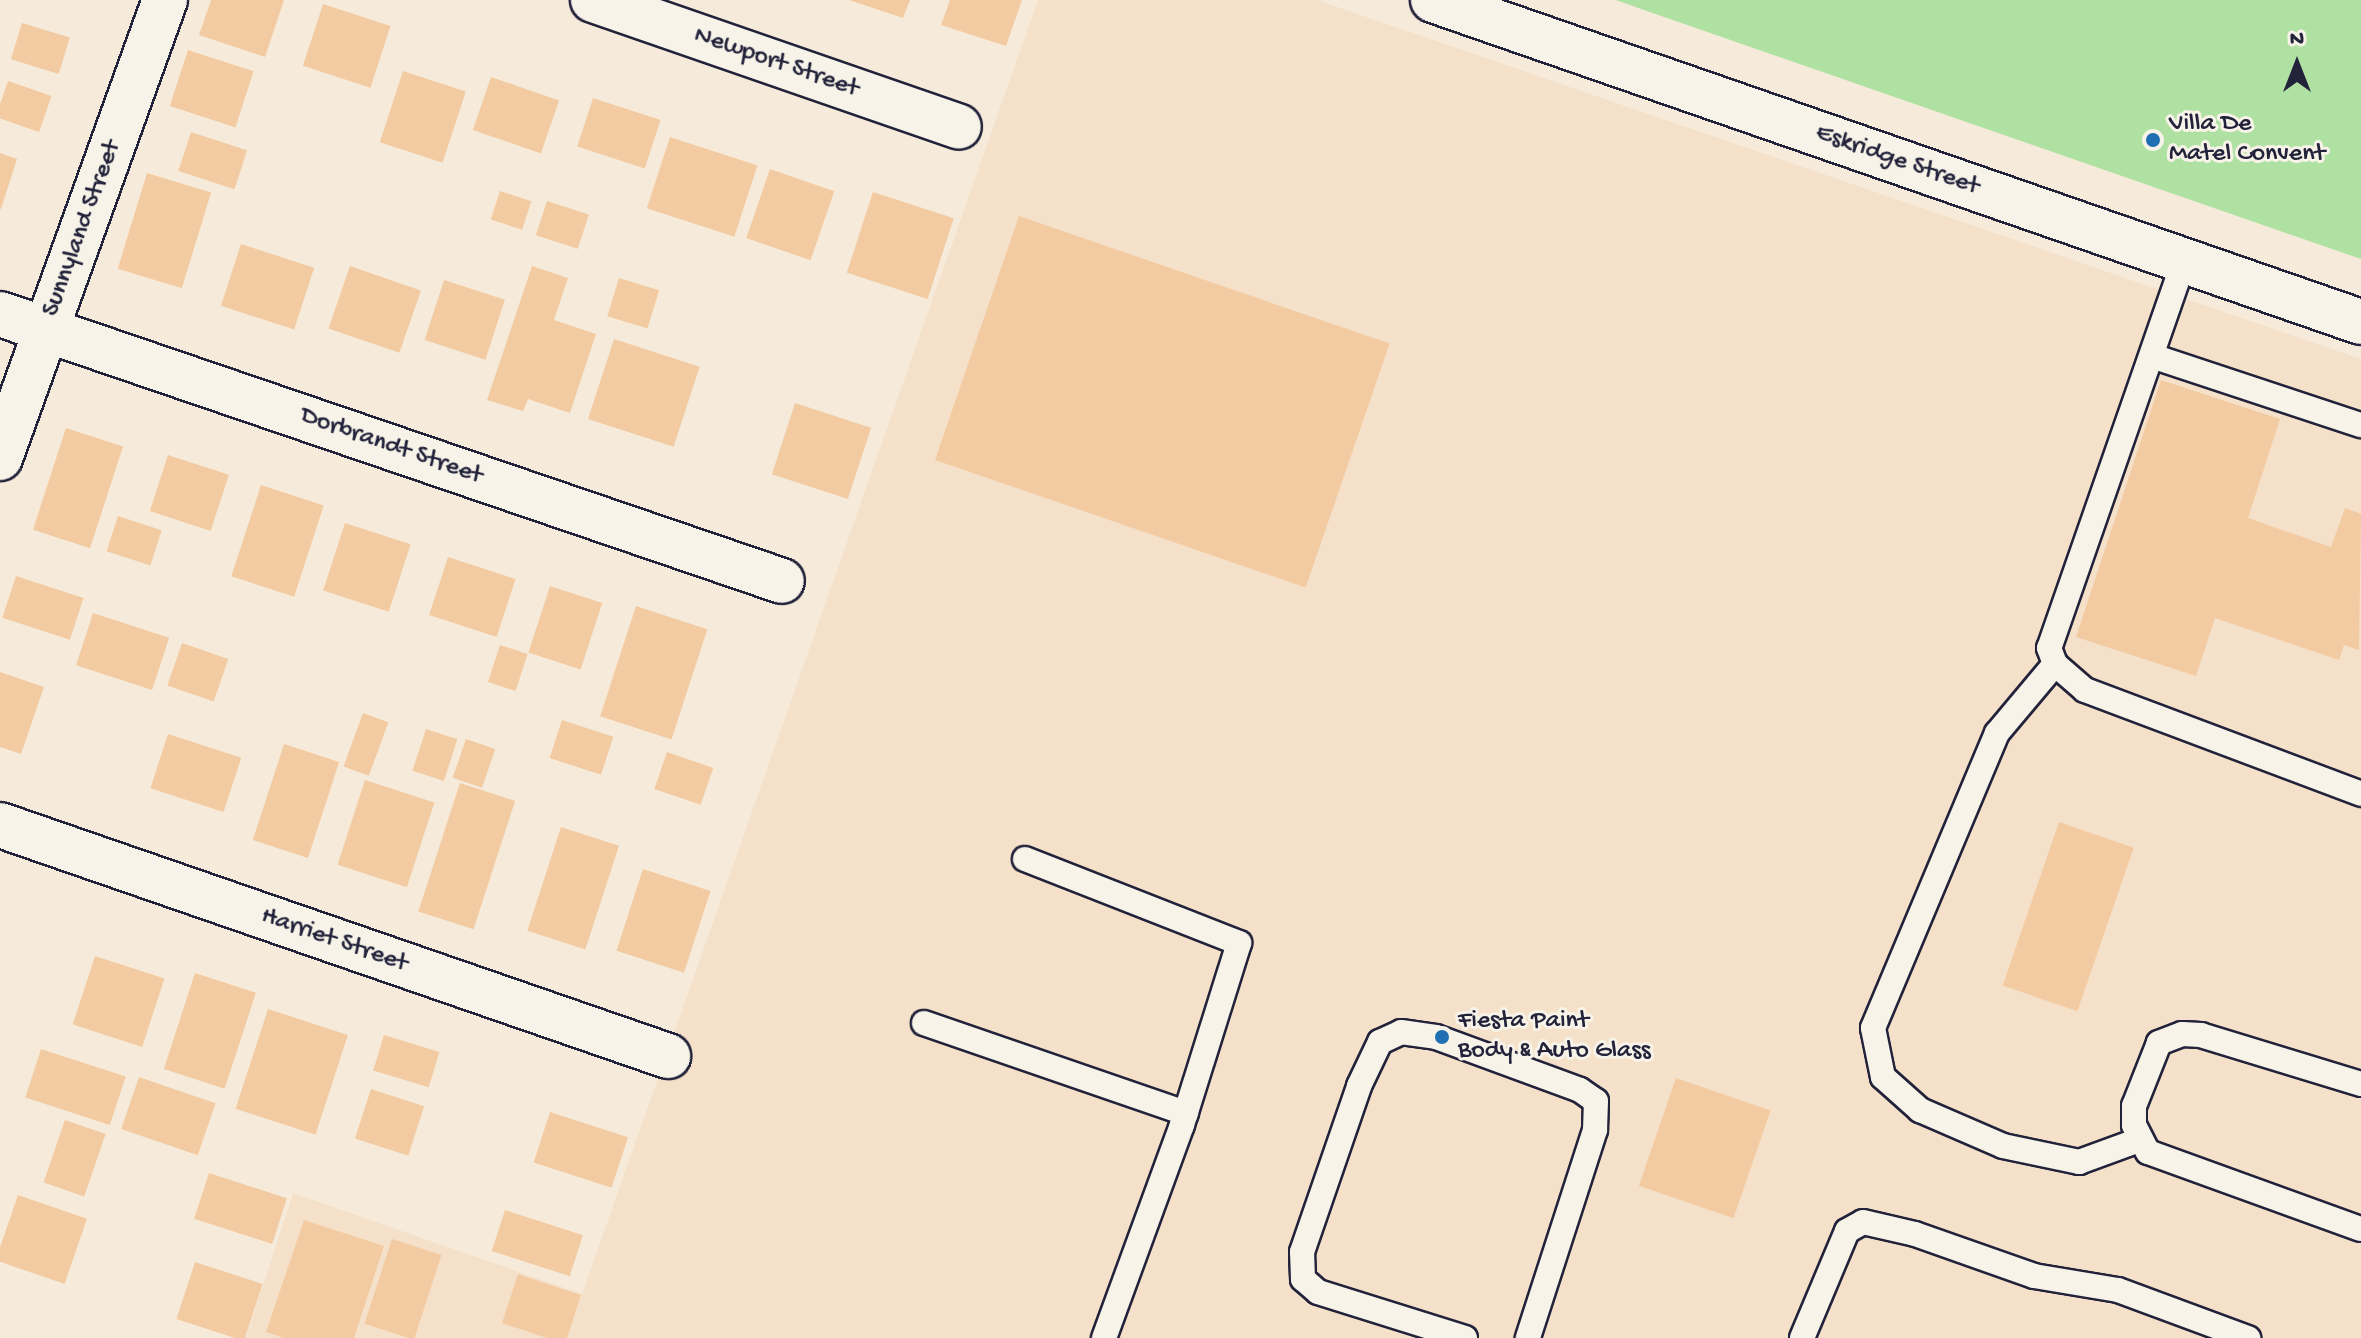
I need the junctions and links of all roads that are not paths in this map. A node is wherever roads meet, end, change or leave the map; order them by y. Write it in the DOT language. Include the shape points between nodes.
graph roads {
  1 [pos="165,0"];
  2 [pos="593,0"];
  3 [pos="1433,0"];
  4 [pos="959,127"];
  5 [pos="2184,261"];
  6 [pos="0,314"];
  7 [pos="2361,322"];
  8 [pos="47,330"];
  9 [pos="2152,356"];
  10 [pos="2361,425"];
  11 [pos="0,458"];
  12 [pos="782,581"];
  13 [pos="2055,664"];
  14 [pos="2361,794"];
  15 [pos="0,825"];
  16 [pos="1025,859"];
  17 [pos="924,1023"];
  18 [pos="668,1056"];
  19 [pos="2361,1084"];
  20 [pos="1186,1113"];
  21 [pos="2139,1140"];
  22 [pos="2361,1229"];
  23 [pos="1104,1338"];
  24 [pos="1465,1338"];
  25 [pos="1528,1338"];
  26 [pos="1802,1338"];
  27 [pos="2248,1338"];
  1 -- 8 [label="street, Sunnyland Street"];
  2 -- 4 [label="street, Newport Street"];
  3 -- 5 [label="street, Eskridge Street"];
  5 -- 7 [label="street, Eskridge Street"];
  5 -- 9 [label="lane"];
  6 -- 8 [label="street, Dorbrandt Street"];
  8 -- 11 [label="street, Sunnyland Street"];
  8 -- 12 [label="street, Dorbrandt Street"];
  9 -- 10 [label="lane"];
  9 -- 13 [label="lane" via="2049,648"];
  13 -- 14 [label="lane" via="2085,690"];
  13 -- 21 [label="lane" via="1997,733 1873,1028 1883,1077 1920,1110 2003,1146 2079,1162"];
  15 -- 18 [label="street, Harriet Street"];
  16 -- 20 [label="lane" via="1239,943"];
  17 -- 20 [label="lane"];
  19 -- 21 [label="lane" via="2201,1035 2182,1034 2159,1043 2134,1106"];
  20 -- 23 [label="lane"];
  21 -- 22 [label="lane" via="2148,1152"];
  24 -- 25 [label="lane" via="1318,1292 1303,1279 1302,1252 1359,1086 1380,1042 1401,1032 1436,1037 1580,1090 1596,1101 1595,1130"];
  26 -- 27 [label="lane" via="1847,1231 1863,1222 1915,1234 2034,1276 2118,1290"];
}
